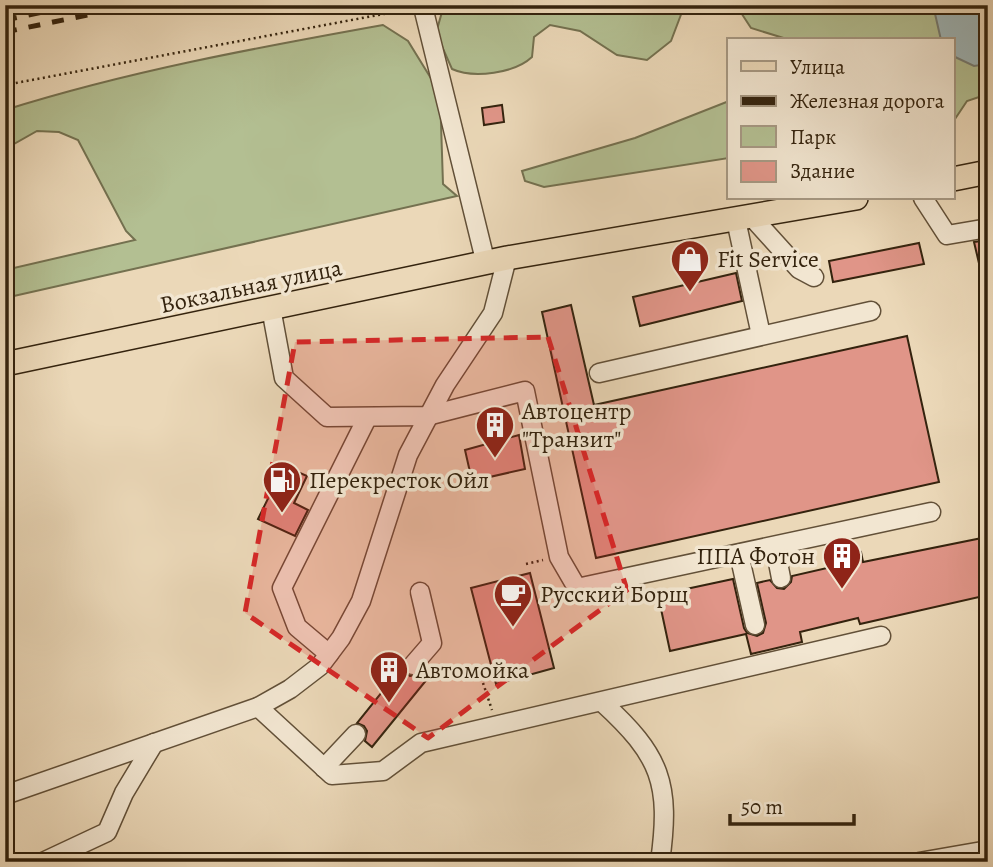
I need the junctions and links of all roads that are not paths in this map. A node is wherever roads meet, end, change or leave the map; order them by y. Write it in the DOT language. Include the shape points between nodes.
graph roads {
  1 [pos="422,7"];
  2 [pos="988,172"];
  3 [pos="954,179"];
  4 [pos="845,200"];
  5 [pos="924,200"];
  6 [pos="743,218"];
  7 [pos="988,228"];
  8 [pos="497,261"];
  9 [pos="814,277"];
  10 [pos="271,308"];
  11 [pos="871,311"];
  12 [pos="761,335"];
  13 [pos="5,364"];
  14 [pos="599,373"];
  15 [pos="427,416"];
  16 [pos="367,418"];
  17 [pos="931,512"];
  18 [pos="775,547"];
  19 [pos="739,554"];
  20 [pos="781,578"];
  21 [pos="420,592"];
  22 [pos="755,625"];
  23 [pos="881,636"];
  24 [pos="329,654"];
  25 [pos="413,665"];
  26 [pos="602,702"];
  27 [pos="258,706"];
  28 [pos="356,734"];
  29 [pos="154,743"];
  30 [pos="324,768"];
  31 [pos="5,795"];
  32 [pos="988,850"];
  33 [pos="43,862"];
  34 [pos="660,862"];
  35 [pos="919,862"];
  1 -- 8 [label="street"];
  2 -- 3 [label="main road"];
  4 -- 6 [label="main road, Вокзальная улица"];
  5 -- 7 [label="street" via="947,235"];
  6 -- 8 [label="main road, Вокзальная улица"];
  6 -- 9 [label="street"];
  6 -- 12 [label="street"];
  8 -- 10 [label="main road, Вокзальная улица"];
  8 -- 15 [label="street" via="494,313"];
  10 -- 13 [label="main road, Вокзальная улица"];
  10 -- 16 [label="street" via="284,378 327,417"];
  11 -- 12 [label="street"];
  12 -- 14 [label="street"];
  15 -- 16 [label="street"];
  15 -- 19 [label="street" via="525,391 559,557 577,588"];
  15 -- 24 [label="street" via="408,455 361,601"];
  16 -- 24 [label="street" via="282,588 297,626"];
  17 -- 18 [label="street"];
  18 -- 19 [label="street"];
  18 -- 20 [label="street"];
  19 -- 22 [label="street"];
  21 -- 25 [label="street" via="432,643"];
  23 -- 26 [label="street"];
  24 -- 27 [label="street" via="290,689"];
  26 -- 30 [label="street" via="421,743 383,771 332,775"];
  26 -- 34 [label="street" via="638,735 658,774 666,814"];
  27 -- 29 [label="street"];
  27 -- 30 [label="street"];
  28 -- 30 [label="street"];
  29 -- 31 [label="street"];
  29 -- 33 [label="street" via="107,832"];
  32 -- 35 [label="street"];
}
